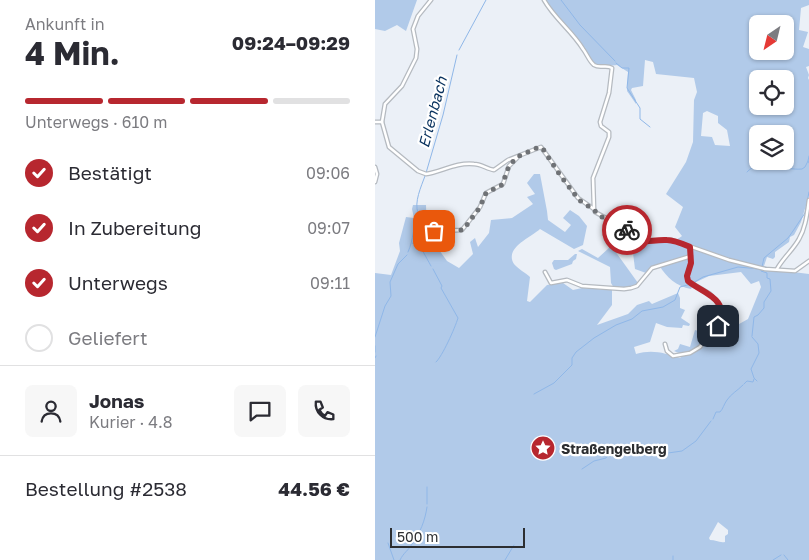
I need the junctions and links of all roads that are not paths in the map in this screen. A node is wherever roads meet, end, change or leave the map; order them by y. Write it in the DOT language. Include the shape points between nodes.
graph roads {
  1 [pos="431,0"];
  2 [pos="544,0"];
  3 [pos="375,122"];
  4 [pos="382,122"];
  5 [pos="517,157"];
  6 [pos="375,167"];
  7 [pos="375,182"];
  8 [pos="809,200"];
  9 [pos="593,209"];
  10 [pos="432,230"];
  11 [pos="690,247"];
  12 [pos="691,256"];
  13 [pos="809,261"];
  14 [pos="777,269"];
  15 [pos="545,272"];
  16 [pos="665,344"];
  1 -- 4 [label="street" via="413,28 416,58 402,86 385,104"];
  2 -- 9 [label="street" via="549,10 575,37 592,64 612,68 600,122 610,134 593,178"];
  3 -- 4 [label="street"];
  4 -- 5 [label="street" via="389,147 423,174 467,164 494,170"];
  5 -- 9 [label="street" via="537,147 542,148 577,198"];
  5 -- 10 [label="street" via="509,166 502,185 486,193 463,230"];
  6 -- 7 [label="street"];
  8 -- 14 [label="street" via="799,238"];
  9 -- 11 [label="street" via="600,216 626,228 639,241 669,240"];
  11 -- 12 [label="street"];
  11 -- 14 [label="street" via="729,260"];
  12 -- 15 [label="street" via="652,268 637,286 624,289 582,286 567,280 551,283"];
  12 -- 16 [label="street" via="688,281 716,300 720,322 700,347 690,352 673,356"];
  13 -- 14 [label="street" via="795,271"];
}
